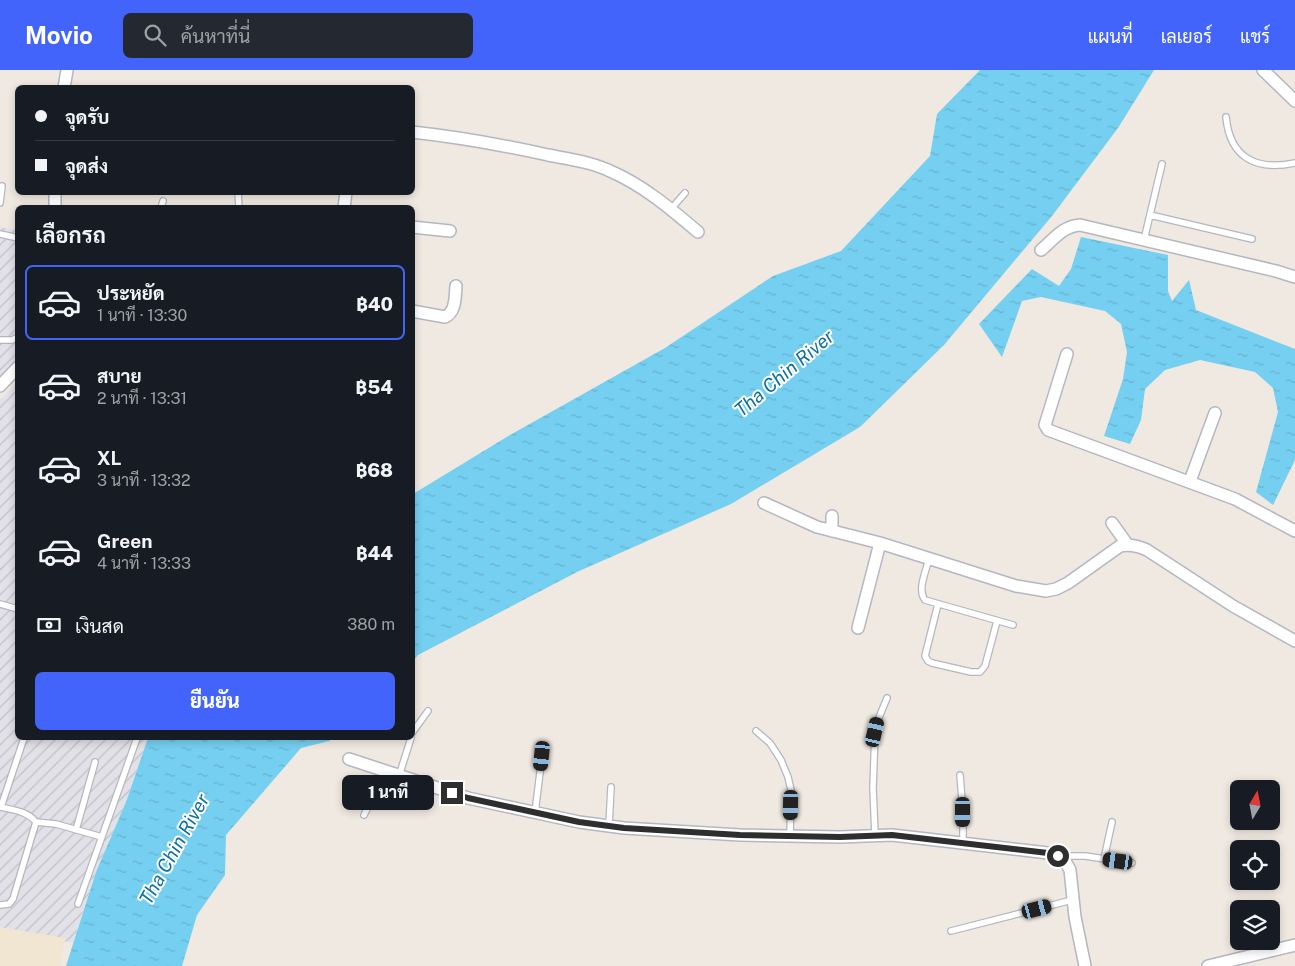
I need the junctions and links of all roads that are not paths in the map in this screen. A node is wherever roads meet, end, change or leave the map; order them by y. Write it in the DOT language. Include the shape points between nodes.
graph roads {
  1 [pos="67,70"];
  2 [pos="1263,70"];
  3 [pos="64,85"];
  4 [pos="1295,101"];
  5 [pos="1226,117"];
  6 [pos="415,132"];
  7 [pos="1295,163"];
  8 [pos="1162,164"];
  9 [pos="2,186"];
  10 [pos="685,193"];
  11 [pos="0,203"];
  12 [pos="671,209"];
  13 [pos="1150,215"];
  14 [pos="415,227"];
  15 [pos="450,231"];
  16 [pos="698,232"];
  17 [pos="0,234"];
  18 [pos="15,237"];
  19 [pos="1252,239"];
  20 [pos="1144,240"];
  21 [pos="1041,250"];
  22 [pos="1295,277"];
  23 [pos="456,286"];
  24 [pos="415,311"];
  25 [pos="15,338"];
  26 [pos="0,340"];
  27 [pos="1067,354"];
  28 [pos="15,370"];
  29 [pos="0,386"];
  30 [pos="1215,413"];
  31 [pos="1190,481"];
  32 [pos="764,503"];
  33 [pos="832,516"];
  34 [pos="1112,523"];
  35 [pos="832,531"];
  36 [pos="1295,531"];
  37 [pos="880,543"];
  38 [pos="1127,544"];
  39 [pos="929,559"];
  40 [pos="0,604"];
  41 [pos="938,604"];
  42 [pos="15,608"];
  43 [pos="997,620"];
  44 [pos="1013,625"];
  45 [pos="858,628"];
  46 [pos="1295,641"];
  47 [pos="887,698"];
  48 [pos="428,711"];
  49 [pos="415,729"];
  50 [pos="756,731"];
  51 [pos="23,740"];
  52 [pos="136,740"];
  53 [pos="410,740"];
  54 [pos="542,756"];
  55 [pos="349,759"];
  56 [pos="95,762"];
  57 [pos="386,772"];
  58 [pos="960,775"];
  59 [pos="399,776"];
  60 [pos="611,788"];
  61 [pos="1,807"];
  62 [pos="535,813"];
  63 [pos="364,815"];
  64 [pos="36,822"];
  65 [pos="1112,822"];
  66 [pos="609,826"];
  67 [pos="76,830"];
  68 [pos="875,835"];
  69 [pos="790,836"];
  70 [pos="102,837"];
  71 [pos="963,843"];
  72 [pos="1058,856"];
  73 [pos="1104,859"];
  74 [pos="1132,863"];
  75 [pos="1072,900"];
  76 [pos="78,904"];
  77 [pos="0,906"];
  78 [pos="951,930"];
  79 [pos="1295,945"];
  80 [pos="1085,966"];
  81 [pos="1208,966"];
  1 -- 3 [label="street"];
  2 -- 4 [label="street"];
  5 -- 7 [label="lane" via="1229,138 1242,156 1260,164 1278,166"];
  6 -- 12 [label="street" via="502,145 594,164 629,181"];
  8 -- 13 [label="lane"];
  9 -- 11 [label="lane"];
  10 -- 12 [label="lane"];
  12 -- 16 [label="street"];
  13 -- 19 [label="lane"];
  13 -- 20 [label="lane"];
  14 -- 15 [label="street"];
  17 -- 18 [label="lane"];
  20 -- 21 [label="street" via="1072,226"];
  20 -- 22 [label="street"];
  23 -- 24 [label="street" via="450,314"];
  25 -- 26 [label="lane"];
  27 -- 31 [label="street" via="1046,425 1048,430"];
  28 -- 29 [label="street"];
  30 -- 31 [label="street"];
  31 -- 36 [label="street" via="1235,499"];
  32 -- 35 [label="street"];
  33 -- 35 [label="street"];
  34 -- 38 [label="street"];
  35 -- 37 [label="street"];
  37 -- 39 [label="street"];
  37 -- 45 [label="street"];
  38 -- 39 [label="street" via="1068,583 1046,591 1016,586"];
  38 -- 46 [label="street" via="1147,550 1233,606"];
  39 -- 41 [label="lane" via="922,596"];
  40 -- 42 [label="lane"];
  41 -- 43 [label="lane"];
  41 -- 43 [label="lane" via="925,656 932,663 980,672 985,666"];
  43 -- 44 [label="lane"];
  47 -- 68 [label="lane" via="875,732 872,788"];
  48 -- 49 [label="lane"];
  50 -- 69 [label="lane" via="770,743 788,777 791,790"];
  51 -- 61 [label="lane"];
  52 -- 70 [label="lane"];
  53 -- 59 [label="lane"];
  54 -- 62 [label="lane"];
  55 -- 57 [label="street"];
  56 -- 67 [label="lane"];
  57 -- 59 [label="street"];
  57 -- 63 [label="lane"];
  58 -- 71 [label="lane"];
  59 -- 62 [label="street" via="468,798"];
  60 -- 66 [label="lane"];
  61 -- 64 [label="lane" via="25,813"];
  62 -- 66 [label="street"];
  64 -- 67 [label="lane"];
  64 -- 77 [label="lane" via="13,899 9,904"];
  65 -- 73 [label="lane"];
  66 -- 69 [label="street"];
  67 -- 70 [label="lane"];
  68 -- 69 [label="street"];
  68 -- 71 [label="street"];
  70 -- 76 [label="lane"];
  71 -- 72 [label="street"];
  72 -- 73 [label="lane"];
  72 -- 75 [label="street" via="1064,859 1070,870"];
  73 -- 74 [label="lane"];
  75 -- 78 [label="lane"];
  75 -- 80 [label="street"];
  79 -- 81 [label="street"];
}
